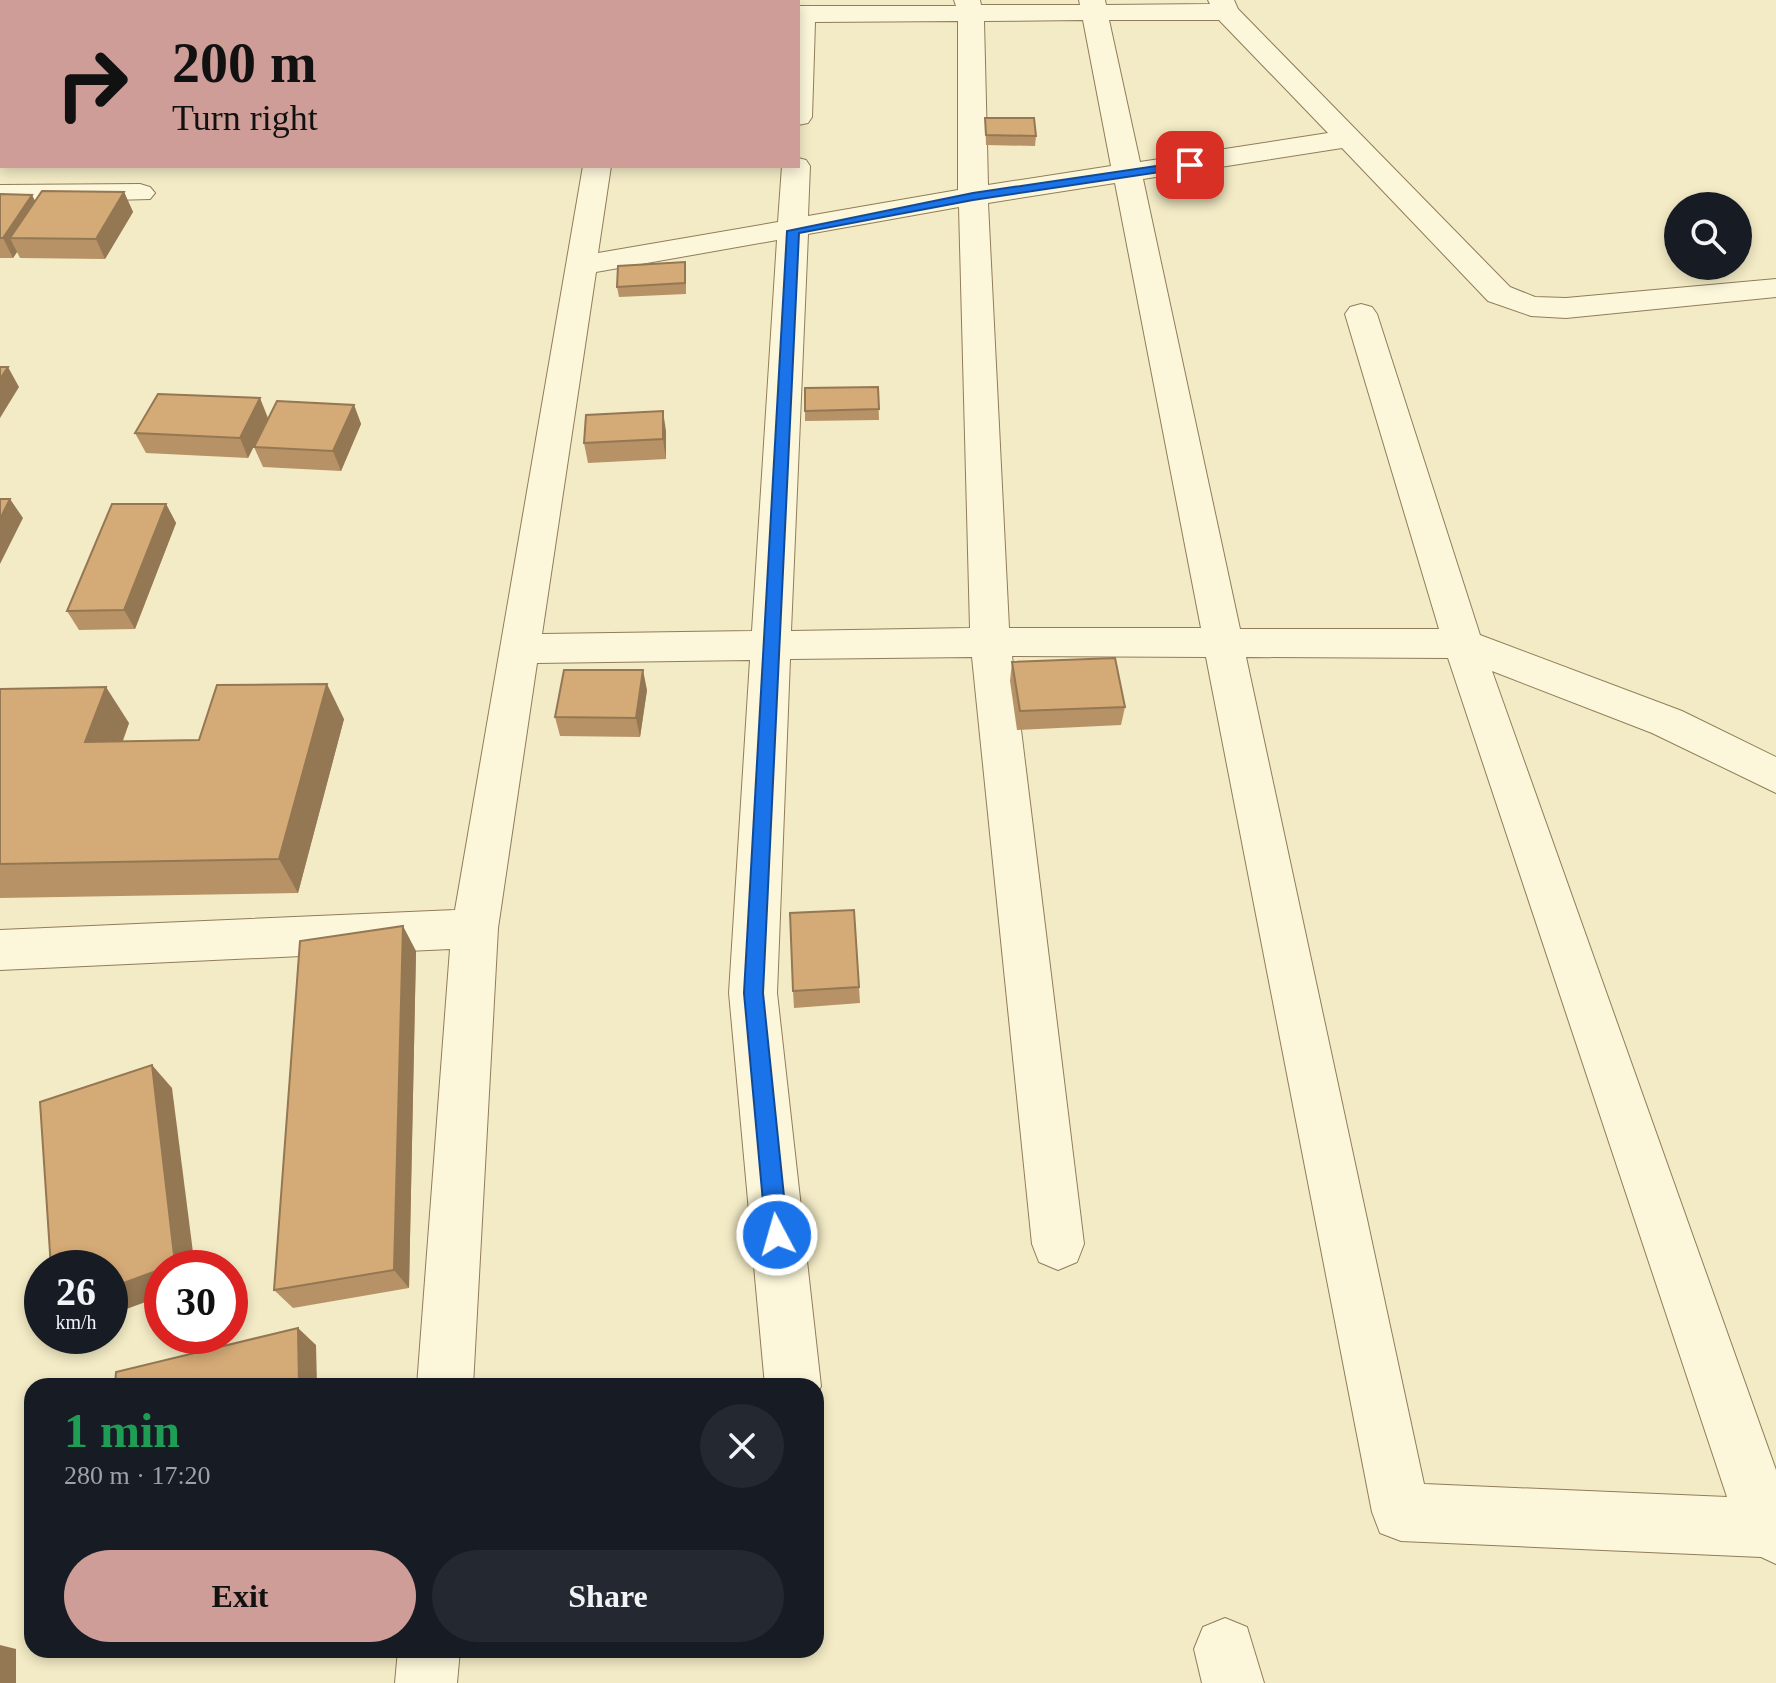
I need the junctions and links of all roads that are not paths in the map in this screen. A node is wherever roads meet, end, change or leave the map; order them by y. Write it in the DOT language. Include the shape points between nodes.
graph roads {
  1 [pos="1093,6"];
  2 [pos="1223,6"];
  3 [pos="969,7"];
  4 [pos="800,14"];
  5 [pos="1347,139"];
  6 [pos="597,168"];
  7 [pos="796,168"];
  8 [pos="1128,175"];
  9 [pos="140,193"];
  10 [pos="0,194"];
  11 [pos="973,196"];
  12 [pos="793,231"];
  13 [pos="579,266"];
  14 [pos="1776,288"];
  15 [pos="1361,314"];
  16 [pos="990,642"];
  17 [pos="1224,644"];
  18 [pos="1463,644"];
  19 [pos="772,647"];
  20 [pos="519,649"];
  21 [pos="1776,776"];
  22 [pos="475,928"];
  23 [pos="0,950"];
  24 [pos="1058,1244"];
  25 [pos="446,1378"];
  26 [pos="792,1378"];
  27 [pos="1771,1531"];
  28 [pos="428,1658"];
  29 [pos="426,1683"];
  1 -- 2 [label="street"];
  1 -- 3 [label="street"];
  1 -- 8 [label="street"];
  2 -- 5 [label="street"];
  3 -- 4 [label="street"];
  3 -- 11 [label="street"];
  5 -- 8 [label="street"];
  5 -- 14 [label="street" via="1499,294 1531,306 1566,308"];
  6 -- 13 [label="street"];
  7 -- 12 [label="street"];
  8 -- 11 [label="street"];
  8 -- 17 [label="street"];
  9 -- 10 [label="street"];
  11 -- 12 [label="street"];
  11 -- 16 [label="street"];
  12 -- 13 [label="street"];
  12 -- 19 [label="street"];
  13 -- 20 [label="street"];
  15 -- 18 [label="street"];
  16 -- 17 [label="street"];
  16 -- 19 [label="street"];
  16 -- 24 [label="street"];
  17 -- 18 [label="street"];
  17 -- 27 [label="street" via="1401,1512"];
  18 -- 21 [label="street" via="1667,722"];
  18 -- 27 [label="street"];
  19 -- 20 [label="street"];
  19 -- 26 [label="street" via="753,993"];
  20 -- 22 [label="street"];
  22 -- 23 [label="street"];
  22 -- 25 [label="street"];
  28 -- 29 [label="street"];
}
